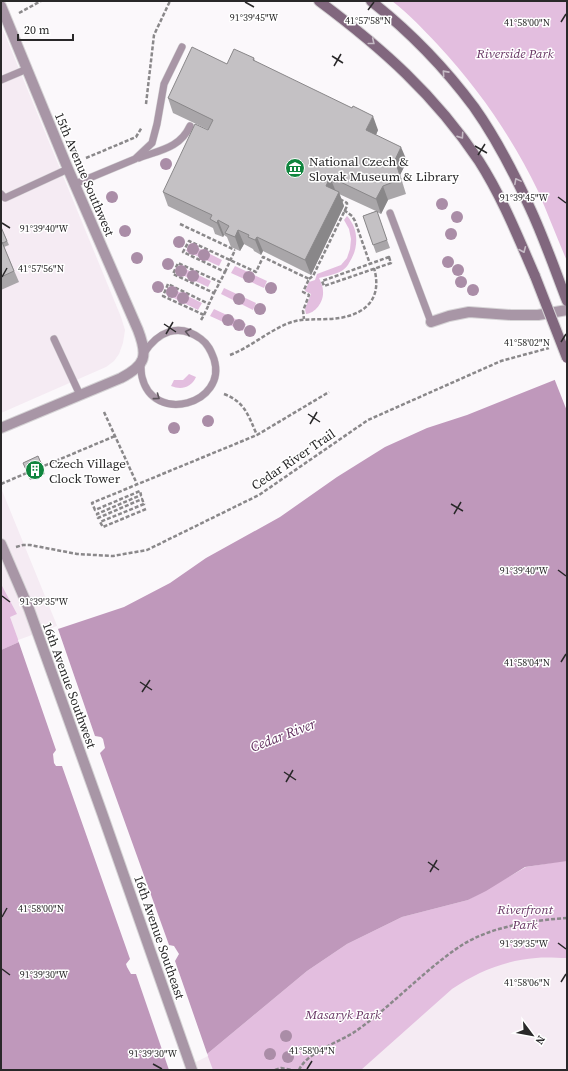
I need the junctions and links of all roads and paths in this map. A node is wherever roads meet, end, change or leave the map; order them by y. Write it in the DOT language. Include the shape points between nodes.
graph roads {
  1 [pos="41,1"];
  2 [pos="170,1"];
  3 [pos="319,1"];
  4 [pos="371,1"];
  5 [pos="1,6"];
  6 [pos="6,19"];
  7 [pos="182,47"];
  8 [pos="27,68"];
  9 [pos="1,80"];
  10 [pos="146,106"];
  11 [pos="143,124"];
  12 [pos="190,126"];
  13 [pos="86,158"];
  14 [pos="135,159"];
  15 [pos="68,169"];
  16 [pos="75,184"];
  17 [pos="1,194"];
  18 [pos="334,196"];
  19 [pos="344,210"];
  20 [pos="390,213"];
  21 [pos="180,224"];
  22 [pos="230,260"];
  23 [pos="370,264"];
  24 [pos="374,268"];
  25 [pos="225,272"];
  26 [pos="309,279"];
  27 [pos="220,282"];
  28 [pos="214,293"];
  29 [pos="567,301"];
  30 [pos="209,304"];
  31 [pos="567,310"];
  32 [pos="204,315"];
  33 [pos="304,319"];
  34 [pos="201,320"];
  35 [pos="431,322"];
  36 [pos="54,339"];
  37 [pos="552,346"];
  38 [pos="144,353"];
  39 [pos="230,355"];
  40 [pos="567,358"];
  41 [pos="141,364"];
  42 [pos="329,392"];
  43 [pos="224,394"];
  44 [pos="80,395"];
  45 [pos="104,412"];
  46 [pos="1,428"];
  47 [pos="257,435"];
  48 [pos="115,436"];
  49 [pos="36,469"];
  50 [pos="29,472"];
  51 [pos="1,484"];
  52 [pos="137,484"];
  53 [pos="146,509"];
  54 [pos="1,544"];
  55 [pos="21,545"];
  56 [pos="102,813"];
  57 [pos="567,918"];
  58 [pos="192,1070"];
  59 [pos="275,1070"];
  60 [pos="292,1070"];
  61 [pos="299,1070"];
  1 -- 6 [label="path"];
  2 -- 10 [label="path" via="154,35"];
  3 -- 40 [label="main road, one-way, bridge" via="372,42 404,71 429,96 480,162 535,276"];
  29 -- 4 [label="main road, one-way" via="531,209 474,107 403,28"];
  5 -- 6 [label="street, 15th Avenue Southwest"];
  6 -- 8 [label="street, 15th Avenue Southwest"];
  7 -- 14 [label="lane" via="164,84 152,143"];
  8 -- 9 [label="lane"];
  8 -- 15 [label="street, 15th Avenue Southwest"];
  11 -- 13 [label="path" via="136,137"];
  12 -- 14 [label="lane" via="186,136 172,146"];
  14 -- 16 [label="lane"];
  15 -- 16 [label="street, 15th Avenue Southwest"];
  15 -- 17 [label="lane" via="5,198"];
  16 -- 38 [label="street, 15th Avenue Southwest" via="138,330"];
  18 -- 19 [label="path" via="347,203"];
  19 -- 23 [label="path" via="355,221"];
  19 -- 26 [label="path" via="313,276"];
  20 -- 35 [label="lane"];
  21 -- 22 [label="path" via="235,250"];
  22 -- 25 [label="path"];
  22 -- 25 [label="path" via="189,240 183,252"];
  22 -- 26 [label="path" via="256,272 263,257"];
  23 -- 24 [label="path" via="389,257 391,263"];
  23 -- 24 [label="path" via="322,281 324,286"];
  24 -- 33 [label="path" via="377,287 364,309 336,318"];
  25 -- 27 [label="path"];
  26 -- 33 [label="path" via="303,292 309,295 303,310"];
  27 -- 28 [label="path"];
  27 -- 28 [label="path" via="178,263 173,274"];
  28 -- 30 [label="path"];
  30 -- 32 [label="path"];
  30 -- 32 [label="path" via="168,284 163,296"];
  31 -- 35 [label="street" via="538,315 469,312"];
  32 -- 34 [label="path"];
  33 -- 39 [label="path" via="277,328 247,348"];
  36 -- 44 [label="lane"];
  37 -- 55 [label="path, Cedar River Trail" via="501,361 368,420 259,495 147,550 113,556 77,554"];
  38 -- 41 [label="street"];
  41 -- 38 [label="lane, one-way" via="146,388 166,403 179,405 192,403 203,396 211,386 215,374 215,362 211,351 195,334 171,331 160,335 150,343"];
  41 -- 44 [label="street" via="121,378"];
  42 -- 47 [label="path"];
  43 -- 47 [label="path" via="240,403"];
  44 -- 46 [label="street"];
  45 -- 48 [label="path"];
  47 -- 52 [label="path"];
  48 -- 49 [label="path"];
  48 -- 52 [label="path"];
  50 -- 51 [label="path"];
  52 -- 53 [label="path" via="92,503 95,510 140,491 142,495 97,514 98,518 142,499 144,504 100,522 103,527"];
  54 -- 56 [label="street, 16th Avenue Southwest" via="29,609"];
  56 -- 58 [label="street, 16th Avenue Southeast"];
  57 -- 61 [label="path" via="526,922 486,934 464,944 355,1031 312,1056"];
  59 -- 60 [label="path"];
}
